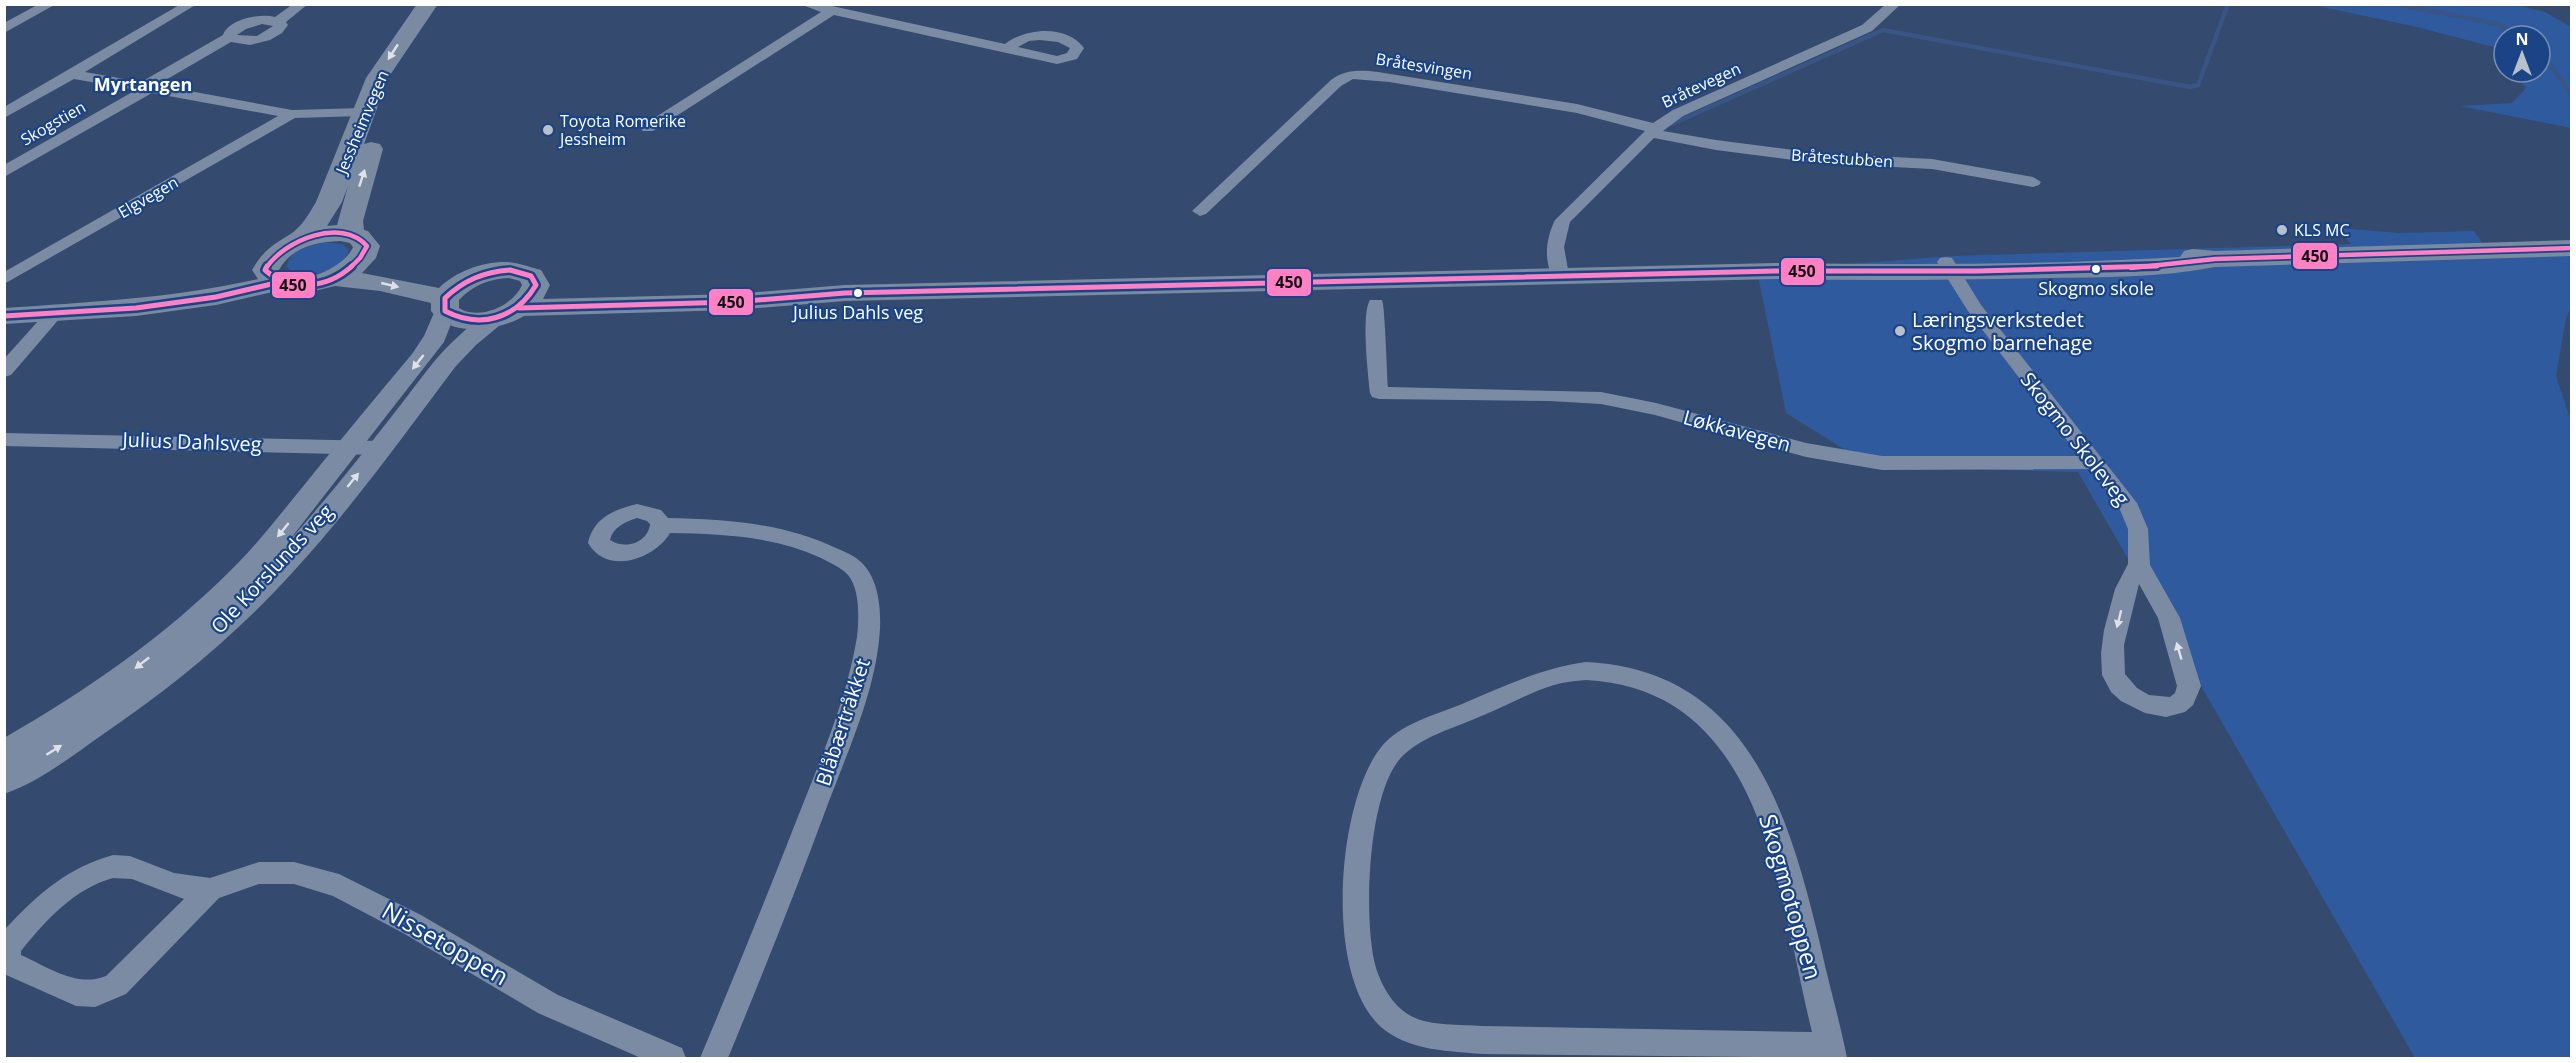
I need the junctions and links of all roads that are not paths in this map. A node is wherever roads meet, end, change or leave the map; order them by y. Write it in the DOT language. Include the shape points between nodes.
graph roads {
  1 [pos="50,4"];
  2 [pos="190,4"];
  3 [pos="302,4"];
  4 [pos="428,4"];
  5 [pos="448,4"];
  6 [pos="806,4"];
  7 [pos="1895,4"];
  8 [pos="832,11"];
  9 [pos="4,29"];
  10 [pos="1006,50"];
  11 [pos="72,74"];
  12 [pos="147,87"];
  13 [pos="362,112"];
  14 [pos="4,114"];
  15 [pos="292,114"];
  16 [pos="648,128"];
  17 [pos="1653,131"];
  18 [pos="4,172"];
  19 [pos="2033,182"];
  20 [pos="1200,211"];
  21 [pos="299,241"];
  22 [pos="359,243"];
  23 [pos="2571,248"];
  24 [pos="1950,267"];
  25 [pos="272,272"];
  26 [pos="1560,275"];
  27 [pos="333,278"];
  28 [pos="4,279"];
  29 [pos="451,296"];
  30 [pos="1376,304"];
  31 [pos="518,305"];
  32 [pos="54,314"];
  33 [pos="5,316"];
  34 [pos="4,370"];
  35 [pos="4,439"];
  36 [pos="350,446"];
  37 [pos="379,448"];
  38 [pos="2096,462"];
  39 [pos="662,525"];
  40 [pos="2139,565"];
  41 [pos="4,754"];
  42 [pos="4,781"];
  43 [pos="210,890"];
  44 [pos="1832,1052"];
  45 [pos="672,1059"];
  46 [pos="714,1059"];
  1 -- 9 [label="street"];
  2 -- 11 [label="street"];
  3 -- 12 [label="street, Skogstien" via="277,22 281,25 279,30 242,41 230,37"];
  4 -- 13 [label="main road, Jessheimvegen, one-way" via="377,78"];
  22 -- 5 [label="main road, Jessheimvegen, one-way" via="350,221 353,206 396,80"];
  6 -- 8 [label="street"];
  7 -- 17 [label="street, Bråtevegen" via="1867,28 1678,113"];
  8 -- 10 [label="street"];
  8 -- 16 [label="street"];
  11 -- 12 [label="street"];
  11 -- 14 [label="street"];
  12 -- 15 [label="street"];
  12 -- 18 [label="street, Skogstien"];
  13 -- 15 [label="street"];
  13 -- 21 [label="main road, Jessheimvegen" via="329,202"];
  15 -- 28 [label="street, Elgvegen"];
  17 -- 19 [label="street, Bråtestubben" via="1716,145 1817,158 1932,164"];
  17 -- 20 [label="street, Bråtesvingen" via="1594,110 1354,74 1336,83"];
  17 -- 26 [label="street, Bråtevegen" via="1563,220 1553,245"];
  21 -- 22 [label="main road" via="327,234"];
  21 -- 25 [label="main road" via="286,247"];
  22 -- 27 [label="main road" via="356,266"];
  22 -- 29 [label="main road"];
  23 -- 24 [label="main road" via="2215,259 2124,268"];
  24 -- 26 [label="main road" via="1833,274 1775,271"];
  24 -- 38 [label="street, Skogmo Skoleveg" via="1974,307"];
  25 -- 27 [label="main road" via="296,286"];
  25 -- 32 [label="main road" via="216,297"];
  26 -- 31 [label="main road"];
  27 -- 29 [label="main road, one-way"];
  29 -- 31 [label="main road" via="454,317 469,321"];
  29 -- 31 [label="main road" via="492,271 510,270 531,276 536,285"];
  29 -- 36 [label="street, Ole Korslunds veg, one-way" via="435,339"];
  30 -- 38 [label="street, Løkkavegen" via="1379,393 1601,398 1806,450 1882,463"];
  31 -- 37 [label="street, Ole Korslunds veg" via="483,327 454,354"];
  32 -- 33 [label="main road"];
  32 -- 34 [label="street"];
  35 -- 36 [label="street, Julius Dahlsveg"];
  36 -- 37 [label="street, Julius Dahlsveg"];
  36 -- 41 [label="street, Ole Korslunds veg, one-way" via="267,549 192,624 80,708"];
  42 -- 37 [label="street, Ole Korslunds veg, one-way" via="94,725 214,632 293,553"];
  38 -- 40 [label="street, Skogmo Skoleveg" via="2135,518"];
  39 -- 46 [label="street, Blåbærtråkket" via="717,526 768,533 820,548 856,570 867,599 868,634 862,669 844,730"];
  40 -- 40 [label="street, Skogmo Skoleveg, one-way" via="2128,580 2113,644 2115,678 2141,703 2164,708 2180,705 2188,697 2189,686 2169,618"];
  43 -- 43 [label="street, Nissetoppen" via="171,885 129,867 100,870 70,884 21,930 7,947 8,962 76,993 95,994 116,985"];
  43 -- 45 [label="street, Nissetoppen" via="259,873 294,873 339,886 548,1004"];
  44 -- 44 [label="street, Skogmotoppen" via="1794,889 1763,803 1735,748 1683,700 1655,684 1628,676 1598,672 1563,674 1417,734 1391,753 1375,782 1364,821 1357,892 1359,955 1373,996 1395,1022 1428,1035 1482,1040"];
}
